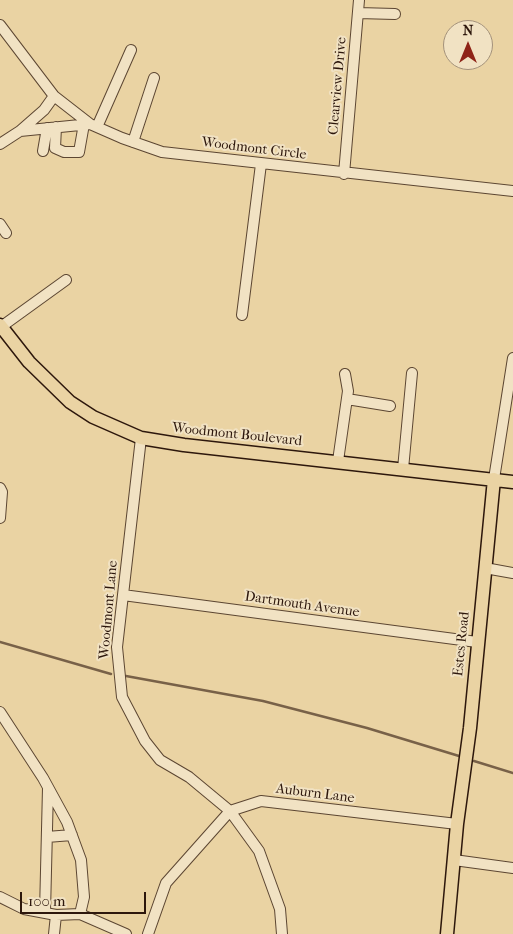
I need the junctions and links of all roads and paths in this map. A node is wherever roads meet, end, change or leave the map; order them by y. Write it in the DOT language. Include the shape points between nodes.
graph roads {
  1 [pos="359,0"];
  2 [pos="358,13"];
  3 [pos="395,14"];
  4 [pos="0,25"];
  5 [pos="131,50"];
  6 [pos="154,78"];
  7 [pos="54,96"];
  8 [pos="90,125"];
  9 [pos="52,127"];
  10 [pos="20,132"];
  11 [pos="2,140"];
  12 [pos="134,142"];
  13 [pos="43,151"];
  14 [pos="261,164"];
  15 [pos="344,174"];
  16 [pos="513,192"];
  17 [pos="66,280"];
  18 [pos="242,315"];
  19 [pos="1,326"];
  20 [pos="513,358"];
  21 [pos="412,373"];
  22 [pos="345,374"];
  23 [pos="347,399"];
  24 [pos="390,406"];
  25 [pos="141,438"];
  26 [pos="338,461"];
  27 [pos="403,469"];
  28 [pos="494,480"];
  29 [pos="513,482"];
  30 [pos="0,488"];
  31 [pos="0,518"];
  32 [pos="485,568"];
  33 [pos="513,573"];
  34 [pos="122,595"];
  35 [pos="477,642"];
  36 [pos="0,712"];
  37 [pos="48,788"];
  38 [pos="230,811"];
  39 [pos="457,824"];
  40 [pos="72,835"];
  41 [pos="47,837"];
  42 [pos="454,860"];
  43 [pos="474,863"];
  44 [pos="513,868"];
  45 [pos="513,874"];
  46 [pos="0,897"];
  47 [pos="45,912"];
  48 [pos="80,914"];
  49 [pos="56,915"];
  50 [pos="54,934"];
  51 [pos="126,934"];
  52 [pos="148,934"];
  53 [pos="282,934"];
  54 [pos="447,934"];
  1 -- 2 [label="street, Clearview Drive"];
  2 -- 3 [label="street"];
  2 -- 15 [label="street, Clearview Drive"];
  4 -- 7 [label="street"];
  5 -- 8 [label="street"];
  6 -- 12 [label="street"];
  7 -- 8 [label="street"];
  7 -- 10 [label="street"];
  8 -- 9 [label="street, Woodmont Circle"];
  8 -- 9 [label="street" via="79,152 55,148"];
  8 -- 12 [label="street, Woodmont Circle"];
  9 -- 10 [label="street, Woodmont Circle"];
  9 -- 13 [label="street"];
  10 -- 11 [label="street, Woodmont Circle"];
  12 -- 14 [label="street, Woodmont Circle" via="162,152"];
  14 -- 15 [label="street, Woodmont Circle"];
  14 -- 18 [label="street"];
  15 -- 16 [label="street, Woodmont Circle"];
  17 -- 19 [label="street"];
  19 -- 25 [label="main road, Woodmont Boulevard" via="29,362 70,402 93,417"];
  20 -- 28 [label="street, Estes Road"];
  21 -- 27 [label="street"];
  22 -- 23 [label="street"];
  23 -- 24 [label="street"];
  23 -- 26 [label="street"];
  25 -- 26 [label="main road, Woodmont Boulevard"];
  25 -- 34 [label="street, Woodmont Lane"];
  26 -- 27 [label="main road, Woodmont Boulevard"];
  27 -- 28 [label="main road, Woodmont Boulevard"];
  28 -- 29 [label="main road, Woodmont Boulevard"];
  28 -- 32 [label="main road, Estes Road"];
  30 -- 31 [label="street"];
  32 -- 33 [label="street"];
  32 -- 35 [label="main road, Estes Road"];
  34 -- 35 [label="street, Dartmouth Avenue"];
  34 -- 38 [label="street, Woodmont Lane" via="118,674 122,697 131,716 144,741 160,760 189,777"];
  35 -- 39 [label="main road, Estes Road"];
  36 -- 37 [label="street"];
  37 -- 40 [label="street"];
  37 -- 41 [label="street"];
  38 -- 39 [label="street, Auburn Lane" via="261,801"];
  38 -- 52 [label="street" via="166,884"];
  38 -- 53 [label="street, Woodmont Lane" via="259,851 280,909"];
  39 -- 42 [label="main road, Estes Road"];
  40 -- 41 [label="street"];
  40 -- 48 [label="street" via="81,860 84,883"];
  41 -- 47 [label="street"];
  42 -- 43 [label="street"];
  42 -- 54 [label="main road, Estes Road"];
  43 -- 44 [label="street"];
  43 -- 45 [label="street" via="484,870"];
  46 -- 47 [label="street" via="24,909"];
  47 -- 49 [label="street"];
  48 -- 49 [label="street"];
  48 -- 51 [label="street"];
  49 -- 50 [label="street"];
}
